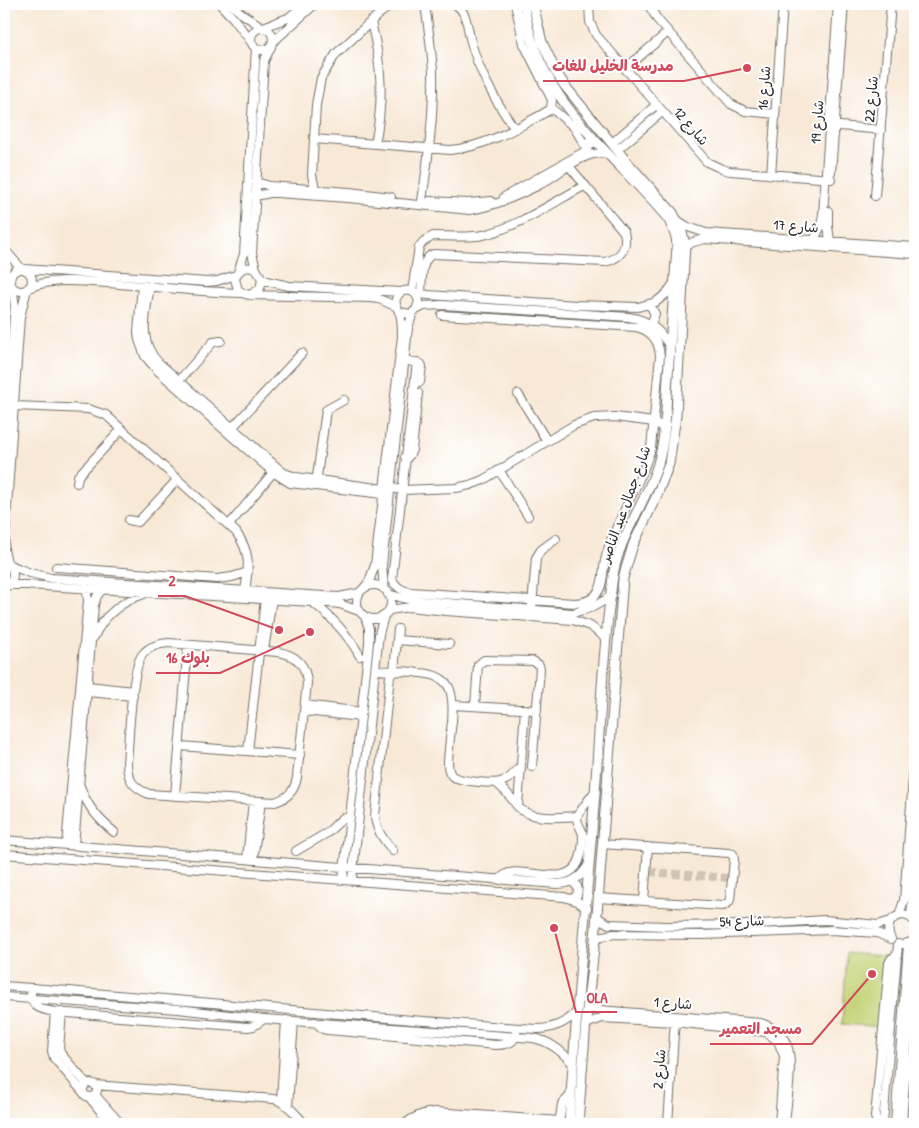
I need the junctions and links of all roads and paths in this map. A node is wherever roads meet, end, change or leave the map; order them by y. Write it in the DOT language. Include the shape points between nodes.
graph roads {
  1 [pos="220,4"];
  2 [pos="231,4"];
  3 [pos="305,4"];
  4 [pos="316,4"];
  5 [pos="399,4"];
  6 [pos="425,4"];
  7 [pos="455,4"];
  8 [pos="515,4"];
  9 [pos="524,4"];
  10 [pos="534,4"];
  11 [pos="589,4"];
  12 [pos="648,4"];
  13 [pos="783,4"];
  14 [pos="838,4"];
  15 [pos="844,4"];
  16 [pos="891,4"];
  17 [pos="371,22"];
  18 [pos="262,27"];
  19 [pos="668,32"];
  20 [pos="272,44"];
  21 [pos="254,46"];
  22 [pos="625,69"];
  23 [pos="656,105"];
  24 [pos="551,108"];
  25 [pos="662,112"];
  26 [pos="775,114"];
  27 [pos="832,125"];
  28 [pos="514,128"];
  29 [pos="880,130"];
  30 [pos="593,138"];
  31 [pos="314,139"];
  32 [pos="375,144"];
  33 [pos="614,146"];
  34 [pos="430,148"];
  35 [pos="608,154"];
  36 [pos="583,155"];
  37 [pos="569,166"];
  38 [pos="770,174"];
  39 [pos="312,175"];
  40 [pos="828,179"];
  41 [pos="540,181"];
  42 [pos="256,182"];
  43 [pos="584,186"];
  44 [pos="302,188"];
  45 [pos="315,189"];
  46 [pos="277,190"];
  47 [pos="255,196"];
  48 [pos="875,196"];
  49 [pos="426,202"];
  50 [pos="677,220"];
  51 [pos="700,232"];
  52 [pos="433,236"];
  53 [pos="703,239"];
  54 [pos="814,240"];
  55 [pos="830,241"];
  56 [pos="685,247"];
  57 [pos="915,247"];
  58 [pos="4,249"];
  59 [pos="434,254"];
  60 [pos="915,254"];
  61 [pos="4,269"];
  62 [pos="23,269"];
  63 [pos="256,269"];
  64 [pos="237,273"];
  65 [pos="419,275"];
  66 [pos="262,278"];
  67 [pos="11,283"];
  68 [pos="674,283"];
  69 [pos="146,286"];
  70 [pos="27,289"];
  71 [pos="401,292"];
  72 [pos="416,292"];
  73 [pos="246,294"];
  74 [pos="650,305"];
  75 [pos="473,307"];
  76 [pos="397,309"];
  77 [pos="414,311"];
  78 [pos="442,315"];
  79 [pos="597,315"];
  80 [pos="472,317"];
  81 [pos="597,324"];
  82 [pos="651,324"];
  83 [pos="220,341"];
  84 [pos="670,347"];
  85 [pos="302,353"];
  86 [pos="11,360"];
  87 [pos="405,360"];
  88 [pos="4,366"];
  89 [pos="4,376"];
  90 [pos="177,383"];
  91 [pos="9,384"];
  92 [pos="518,394"];
  93 [pos="344,400"];
  94 [pos="14,409"];
  95 [pos="666,413"];
  96 [pos="654,422"];
  97 [pos="122,428"];
  98 [pos="230,430"];
  99 [pos="664,432"];
  100 [pos="547,442"];
  101 [pos="4,457"];
  102 [pos="275,470"];
  103 [pos="499,470"];
  104 [pos="178,479"];
  105 [pos="77,483"];
  106 [pos="317,483"];
  107 [pos="402,490"];
  108 [pos="387,491"];
  109 [pos="528,516"];
  110 [pos="129,520"];
  111 [pos="229,525"];
  112 [pos="556,539"];
  113 [pos="7,563"];
  114 [pos="56,567"];
  115 [pos="248,572"];
  116 [pos="5,588"];
  117 [pos="86,588"];
  118 [pos="103,590"];
  119 [pos="245,591"];
  120 [pos="362,591"];
  121 [pos="386,591"];
  122 [pos="147,592"];
  123 [pos="205,592"];
  124 [pos="612,596"];
  125 [pos="268,599"];
  126 [pos="533,601"];
  127 [pos="312,602"];
  128 [pos="586,609"];
  129 [pos="532,610"];
  130 [pos="386,613"];
  131 [pos="362,614"];
  132 [pos="584,623"];
  133 [pos="398,629"];
  134 [pos="606,638"];
  135 [pos="397,640"];
  136 [pos="91,644"];
  137 [pos="449,644"];
  138 [pos="188,645"];
  139 [pos="261,650"];
  140 [pos="360,656"];
  141 [pos="375,673"];
  142 [pos="392,674"];
  143 [pos="87,689"];
  144 [pos="133,693"];
  145 [pos="453,705"];
  146 [pos="475,706"];
  147 [pos="305,708"];
  148 [pos="525,709"];
  149 [pos="537,710"];
  150 [pos="361,714"];
  151 [pos="600,717"];
  152 [pos="612,718"];
  153 [pos="611,736"];
  154 [pos="599,737"];
  155 [pos="523,738"];
  156 [pos="535,739"];
  157 [pos="180,746"];
  158 [pos="248,751"];
  159 [pos="915,752"];
  160 [pos="300,755"];
  161 [pos="521,766"];
  162 [pos="532,767"];
  163 [pos="496,783"];
  164 [pos="79,784"];
  165 [pos="595,791"];
  166 [pos="175,796"];
  167 [pos="257,801"];
  168 [pos="518,806"];
  169 [pos="375,816"];
  170 [pos="354,817"];
  171 [pos="72,820"];
  172 [pos="577,820"];
  173 [pos="114,832"];
  174 [pos="4,840"];
  175 [pos="602,844"];
  176 [pos="70,846"];
  177 [pos="648,847"];
  178 [pos="393,850"];
  179 [pos="296,851"];
  180 [pos="4,854"];
  181 [pos="915,856"];
  182 [pos="250,859"];
  183 [pos="590,862"];
  184 [pos="349,867"];
  185 [pos="344,880"];
  186 [pos="352,880"];
  187 [pos="500,880"];
  188 [pos="571,882"];
  189 [pos="598,898"];
  190 [pos="572,899"];
  191 [pos="644,901"];
  192 [pos="587,908"];
  193 [pos="899,916"];
  194 [pos="596,917"];
  195 [pos="913,919"];
  196 [pos="891,921"];
  197 [pos="605,923"];
  198 [pos="599,938"];
  199 [pos="915,938"];
  200 [pos="895,941"];
  201 [pos="908,944"];
  202 [pos="897,955"];
  203 [pos="907,957"];
  204 [pos="4,986"];
  205 [pos="31,988"];
  206 [pos="4,997"];
  207 [pos="31,999"];
  208 [pos="179,999"];
  209 [pos="178,1009"];
  210 [pos="587,1009"];
  211 [pos="59,1012"];
  212 [pos="577,1012"];
  213 [pos="264,1019"];
  214 [pos="675,1019"];
  215 [pos="286,1020"];
  216 [pos="294,1020"];
  217 [pos="315,1022"];
  218 [pos="586,1024"];
  219 [pos="471,1025"];
  220 [pos="516,1028"];
  221 [pos="545,1029"];
  222 [pos="470,1034"];
  223 [pos="515,1037"];
  224 [pos="545,1041"];
  225 [pos="287,1060"];
  226 [pos="573,1064"];
  227 [pos="888,1073"];
  228 [pos="900,1074"];
  229 [pos="95,1085"];
  230 [pos="84,1087"];
  231 [pos="571,1095"];
  232 [pos="92,1096"];
  233 [pos="285,1103"];
  234 [pos="492,1120"];
  235 [pos="559,1122"];
  236 [pos="116,1124"];
  237 [pos="305,1124"];
  238 [pos="405,1124"];
  239 [pos="416,1124"];
  240 [pos="506,1124"];
  241 [pos="569,1124"];
  242 [pos="578,1124"];
  243 [pos="668,1124"];
  244 [pos="779,1124"];
  245 [pos="785,1124"];
  246 [pos="878,1124"];
  247 [pos="884,1124"];
  248 [pos="895,1124"];
  249 [pos="902,1124"];
  1 -- 21 [label="street"];
  2 -- 18 [label="street"];
  3 -- 18 [label="street" via="288,18"];
  4 -- 20 [label="street"];
  5 -- 17 [label="street" via="389,7"];
  6 -- 34 [label="street" via="433,75"];
  7 -- 28 [label="street" via="465,16 484,76"];
  8 -- 24 [label="street" via="524,44 551,98"];
  9 -- 30 [label="main road, شارع جمال عبد الناصر" via="531,37 545,74 566,107"];
  10 -- 33 [label="main road, شارع جمال عبد الناصر" via="542,42 556,72"];
  11 -- 22 [label="street, شارع 12" via="593,30"];
  12 -- 19 [label="street"];
  13 -- 26 [label="street, شارع 16"];
  14 -- 27 [label="street, شارع 19"];
  15 -- 27 [label="street, شارع 19"];
  16 -- 29 [label="street, شارع 22"];
  17 -- 31 [label="street" via="336,54 321,78"];
  17 -- 32 [label="street" via="382,76"];
  18 -- 20 [label="street" via="272,32"];
  18 -- 21 [label="street" via="254,31 251,40"];
  19 -- 22 [label="street"];
  19 -- 26 [label="street" via="731,104 745,111"];
  20 -- 21 [label="street" via="264,50"];
  20 -- 42 [label="street" via="264,61"];
  21 -- 64 [label="street" via="244,254"];
  22 -- 23 [label="street, شارع 12"];
  23 -- 25 [label="street, شارع 12"];
  23 -- 33 [label="street"];
  24 -- 28 [label="street"];
  24 -- 30 [label="street" via="574,127 584,144"];
  25 -- 33 [label="street"];
  25 -- 38 [label="street, شارع 12" via="713,166 730,171"];
  26 -- 38 [label="street, شارع 16"];
  27 -- 29 [label="street"];
  27 -- 40 [label="street, شارع 19"];
  28 -- 34 [label="street" via="469,148"];
  29 -- 48 [label="street, شارع 22"];
  30 -- 35 [label="main road, شارع جمال عبد الناصر"];
  30 -- 36 [label="street"];
  31 -- 32 [label="street"];
  31 -- 39 [label="street"];
  32 -- 34 [label="street"];
  33 -- 50 [label="main road, شارع جمال عبد الناصر"];
  34 -- 49 [label="street"];
  35 -- 36 [label="street"];
  35 -- 68 [label="main road, شارع جمال عبد الناصر" via="673,228 677,246"];
  36 -- 37 [label="street"];
  36 -- 41 [label="street"];
  37 -- 41 [label="street"];
  37 -- 43 [label="street"];
  38 -- 40 [label="street, شارع 12"];
  39 -- 44 [label="street"];
  39 -- 45 [label="street"];
  40 -- 54 [label="street, شارع 19" via="822,220"];
  40 -- 55 [label="street, شارع 19"];
  41 -- 49 [label="street" via="484,203"];
  42 -- 46 [label="street"];
  42 -- 47 [label="street"];
  43 -- 52 [label="street" via="497,231 472,236"];
  43 -- 59 [label="street" via="624,232 624,248 613,260"];
  44 -- 45 [label="street"];
  44 -- 46 [label="street"];
  45 -- 49 [label="street"];
  46 -- 47 [label="street"];
  46 -- 49 [label="street"];
  47 -- 63 [label="street" via="252,253"];
  50 -- 51 [label="street, شارع 17"];
  50 -- 56 [label="main road, شارع جمال عبد الناصر"];
  51 -- 53 [label="street"];
  51 -- 54 [label="street, شارع 17"];
  52 -- 59 [label="street" via="430,243"];
  52 -- 65 [label="street" via="420,247"];
  53 -- 56 [label="street, شارع 17"];
  53 -- 60 [label="street, شارع 17"];
  54 -- 55 [label="street, شارع 17"];
  55 -- 57 [label="street, شارع 17"];
  56 -- 152 [label="main road, شارع جمال عبد الناصر" via="674,440 669,464 627,561 623,578"];
  58 -- 62 [label="street"];
  59 -- 65 [label="street" via="425,261"];
  61 -- 67 [label="street"];
  62 -- 64 [label="street" via="207,282"];
  62 -- 67 [label="street" via="12,273"];
  62 -- 70 [label="street" via="28,271 32,280"];
  63 -- 64 [label="street" via="246,267"];
  63 -- 66 [label="street"];
  64 -- 73 [label="street" via="235,283"];
  65 -- 72 [label="street"];
  66 -- 71 [label="street" via="289,286"];
  66 -- 73 [label="street" via="260,289"];
  67 -- 70 [label="street" via="20,291"];
  67 -- 86 [label="street" via="15,306"];
  68 -- 74 [label="street" via="661,299"];
  68 -- 84 [label="main road, شارع جمال عبد الناصر"];
  69 -- 70 [label="street" via="57,280"];
  69 -- 73 [label="street"];
  69 -- 90 [label="street" via="139,340 150,363"];
  70 -- 94 [label="street" via="20,317"];
  71 -- 72 [label="street"];
  71 -- 76 [label="street" via="395,300"];
  72 -- 74 [label="street" via="577,305"];
  72 -- 77 [label="street" via="419,301"];
  73 -- 76 [label="street" via="371,298"];
  74 -- 82 [label="street" via="655,314"];
  75 -- 77 [label="street" via="433,304"];
  75 -- 79 [label="street"];
  75 -- 80 [label="street"];
  76 -- 77 [label="street" via="406,314"];
  76 -- 108 [label="street" via="402,336"];
  77 -- 87 [label="street" via="408,328"];
  78 -- 80 [label="street"];
  79 -- 81 [label="street"];
  79 -- 82 [label="street" via="637,318"];
  80 -- 81 [label="street"];
  81 -- 96 [label="street" via="641,328 655,338 660,356"];
  82 -- 84 [label="street"];
  83 -- 90 [label="street" via="213,342"];
  84 -- 95 [label="main road, شارع جمال عبد الناصر"];
  85 -- 98 [label="street"];
  86 -- 88 [label="street"];
  86 -- 91 [label="street"];
  87 -- 107 [label="street" via="417,362"];
  87 -- 108 [label="street"];
  89 -- 91 [label="street"];
  90 -- 98 [label="street"];
  91 -- 101 [label="street"];
  92 -- 100 [label="street"];
  93 -- 106 [label="street" via="326,410"];
  94 -- 97 [label="street" via="88,409 106,415"];
  94 -- 113 [label="street" via="4,550"];
  95 -- 96 [label="street"];
  95 -- 99 [label="main road, شارع جمال عبد الناصر"];
  96 -- 99 [label="street"];
  96 -- 100 [label="street" via="594,418 574,425"];
  96 -- 126 [label="street" via="647,462 610,543 600,589 582,603"];
  97 -- 104 [label="street"];
  97 -- 105 [label="street" via="78,476"];
  98 -- 102 [label="street"];
  99 -- 124 [label="main road, شارع جمال عبد الناصر" via="658,463 617,558"];
  100 -- 103 [label="street"];
  102 -- 106 [label="street"];
  102 -- 111 [label="street"];
  103 -- 107 [label="street" via="483,480 456,488"];
  103 -- 109 [label="street"];
  104 -- 110 [label="street" via="138,522"];
  104 -- 111 [label="street"];
  106 -- 108 [label="street"];
  107 -- 108 [label="street" via="398,493"];
  107 -- 126 [label="street" via="392,579 399,588 410,592"];
  108 -- 120 [label="street" via="373,574"];
  108 -- 121 [label="street" via="381,573"];
  111 -- 115 [label="street" via="243,542"];
  112 -- 126 [label="street" via="537,555"];
  113 -- 116 [label="street" via="14,576"];
  113 -- 123 [label="street" via="51,578"];
  114 -- 115 [label="street" via="217,579"];
  115 -- 119 [label="street"];
  116 -- 117 [label="street" via="28,585"];
  117 -- 118 [label="street"];
  117 -- 171 [label="street" via="88,600"];
  118 -- 122 [label="street"];
  118 -- 136 [label="street" via="94,605"];
  119 -- 120 [label="street" via="339,597"];
  119 -- 123 [label="street"];
  120 -- 121 [label="street" via="374,585"];
  120 -- 131 [label="street" via="357,602"];
  121 -- 129 [label="street" via="410,600"];
  121 -- 130 [label="street" via="390,602"];
  122 -- 123 [label="street"];
  122 -- 136 [label="street" via="112,611"];
  123 -- 125 [label="street"];
  124 -- 128 [label="street"];
  124 -- 134 [label="main road, شارع جمال عبد الناصر"];
  125 -- 127 [label="street"];
  125 -- 139 [label="street"];
  126 -- 129 [label="street"];
  127 -- 131 [label="street" via="340,604"];
  127 -- 140 [label="street" via="339,626"];
  128 -- 129 [label="street" via="573,612"];
  128 -- 132 [label="street" via="588,616"];
  130 -- 131 [label="street" via="373,619"];
  130 -- 132 [label="street" via="410,608"];
  130 -- 141 [label="street" via="380,626"];
  131 -- 150 [label="street" via="370,633"];
  132 -- 134 [label="street"];
  133 -- 135 [label="street"];
  134 -- 151 [label="main road, شارع جمال عبد الناصر"];
  135 -- 137 [label="street"];
  135 -- 142 [label="street"];
  136 -- 143 [label="street"];
  138 -- 139 [label="street"];
  138 -- 144 [label="street" via="160,644 143,653 138,661"];
  138 -- 157 [label="street"];
  139 -- 147 [label="street" via="288,653 303,665 308,684"];
  139 -- 158 [label="street"];
  141 -- 142 [label="street"];
  141 -- 170 [label="street"];
  142 -- 145 [label="street" via="439,677 453,694"];
  142 -- 169 [label="street"];
  143 -- 144 [label="street"];
  143 -- 164 [label="street"];
  144 -- 166 [label="street" via="127,763 131,782 138,790 149,794"];
  145 -- 146 [label="street"];
  145 -- 163 [label="street" via="448,769 451,775"];
  146 -- 148 [label="street"];
  146 -- 149 [label="street" via="478,665 481,662 488,659 533,661 539,665"];
  147 -- 150 [label="street"];
  147 -- 160 [label="street"];
  148 -- 149 [label="street"];
  148 -- 155 [label="street"];
  149 -- 156 [label="street"];
  150 -- 170 [label="street"];
  151 -- 152 [label="main road" via="605,720"];
  151 -- 154 [label="main road, شارع جمال عبد الناصر"];
  152 -- 153 [label="main road, شارع جمال عبد الناصر"];
  153 -- 154 [label="main road"];
  153 -- 175 [label="main road, شارع جمال عبد الناصر"];
  154 -- 165 [label="main road, شارع جمال عبد الناصر"];
  155 -- 156 [label="street"];
  155 -- 161 [label="street"];
  156 -- 162 [label="street"];
  157 -- 158 [label="street"];
  157 -- 166 [label="street"];
  158 -- 160 [label="street"];
  159 -- 193 [label="street" via="904,900"];
  160 -- 167 [label="street" via="296,785 291,793 274,802"];
  161 -- 163 [label="street" via="510,778"];
  161 -- 168 [label="street"];
  163 -- 168 [label="street"];
  164 -- 171 [label="street"];
  164 -- 173 [label="street" via="92,811"];
  165 -- 172 [label="street"];
  165 -- 183 [label="main road, شارع جمال عبد الناصر"];
  166 -- 167 [label="street"];
  167 -- 182 [label="street"];
  168 -- 172 [label="street" via="528,814"];
  169 -- 170 [label="street"];
  169 -- 178 [label="street" via="379,834"];
  170 -- 179 [label="street" via="343,818 327,833"];
  170 -- 184 [label="street"];
  171 -- 176 [label="street"];
  172 -- 187 [label="street" via="583,835 580,857 572,869 552,876 510,872"];
  174 -- 176 [label="street"];
  175 -- 177 [label="street"];
  175 -- 189 [label="main road, شارع جمال عبد الناصر"];
  176 -- 182 [label="street"];
  177 -- 191 [label="street"];
  177 -- 191 [label="street" via="729,853 734,860 729,902 723,906"];
  180 -- 185 [label="street"];
  181 -- 195 [label="street"];
  182 -- 184 [label="street"];
  183 -- 188 [label="street"];
  183 -- 192 [label="main road, شارع جمال عبد الناصر"];
  184 -- 185 [label="street"];
  184 -- 186 [label="street"];
  184 -- 187 [label="street"];
  185 -- 186 [label="street"];
  186 -- 190 [label="street"];
  187 -- 188 [label="street"];
  188 -- 190 [label="street" via="577,885 578,891"];
  189 -- 191 [label="street"];
  189 -- 194 [label="main road, شارع جمال عبد الناصر"];
  190 -- 192 [label="street"];
  192 -- 212 [label="main road, شارع جمال عبد الناصر"];
  193 -- 195 [label="street"];
  193 -- 196 [label="street"];
  194 -- 197 [label="street"];
  194 -- 198 [label="main road, شارع جمال عبد الناصر"];
  196 -- 197 [label="street, شارع 54" via="878,925 825,920 693,926"];
  196 -- 200 [label="street" via="888,932"];
  197 -- 198 [label="street"];
  198 -- 200 [label="street, شارع 54" via="614,934 702,935 831,930 877,933"];
  198 -- 210 [label="main road, شارع جمال عبد الناصر"];
  199 -- 201 [label="street"];
  200 -- 201 [label="street, شارع 54"];
  200 -- 202 [label="street"];
  201 -- 203 [label="street"];
  202 -- 227 [label="street"];
  202 -- 246 [label="street" via="889,963"];
  203 -- 228 [label="street"];
  203 -- 249 [label="street" via="912,966"];
  204 -- 205 [label="street"];
  205 -- 207 [label="street"];
  205 -- 208 [label="street"];
  206 -- 207 [label="street"];
  207 -- 209 [label="street"];
  207 -- 211 [label="street" via="40,1008"];
  208 -- 209 [label="street"];
  208 -- 219 [label="street"];
  209 -- 213 [label="street"];
  210 -- 214 [label="street, شارع 1"];
  210 -- 218 [label="main road, شارع جمال عبد الناصر"];
  211 -- 213 [label="street" via="248,1027"];
  211 -- 230 [label="street" via="52,1051 54,1058"];
  212 -- 221 [label="street" via="563,1024"];
  212 -- 226 [label="main road, شارع جمال عبد الناصر"];
  213 -- 215 [label="street"];
  214 -- 218 [label="street, شارع 1" via="602,1018"];
  214 -- 243 [label="street, شارع 2"];
  214 -- 244 [label="street, شارع 1" via="759,1030 773,1035 784,1056"];
  214 -- 245 [label="street, شارع 1" via="762,1023 779,1033 787,1043 790,1056"];
  215 -- 216 [label="street"];
  215 -- 225 [label="street"];
  216 -- 217 [label="street"];
  216 -- 225 [label="street"];
  217 -- 222 [label="street"];
  217 -- 223 [label="street" via="328,1030 496,1045 504,1045"];
  218 -- 242 [label="main road, شارع جمال عبد الناصر"];
  219 -- 220 [label="street"];
  219 -- 222 [label="street"];
  220 -- 221 [label="street"];
  220 -- 223 [label="street"];
  221 -- 224 [label="street" via="550,1033"];
  222 -- 223 [label="street"];
  223 -- 224 [label="street"];
  224 -- 226 [label="street"];
  225 -- 233 [label="street"];
  226 -- 231 [label="main road, شارع جمال عبد الناصر"];
  227 -- 228 [label="street"];
  227 -- 247 [label="street"];
  228 -- 248 [label="street"];
  229 -- 230 [label="street" via="91,1083"];
  229 -- 232 [label="street" via="97,1090"];
  229 -- 233 [label="street" via="274,1099"];
  230 -- 232 [label="street" via="84,1095"];
  231 -- 235 [label="street" via="562,1104"];
  231 -- 241 [label="main road, شارع جمال عبد الناصر"];
  232 -- 236 [label="street"];
  233 -- 237 [label="street"];
  234 -- 235 [label="street"];
  234 -- 238 [label="street" via="426,1113"];
  234 -- 239 [label="street" via="435,1118"];
  234 -- 240 [label="street"];
}
